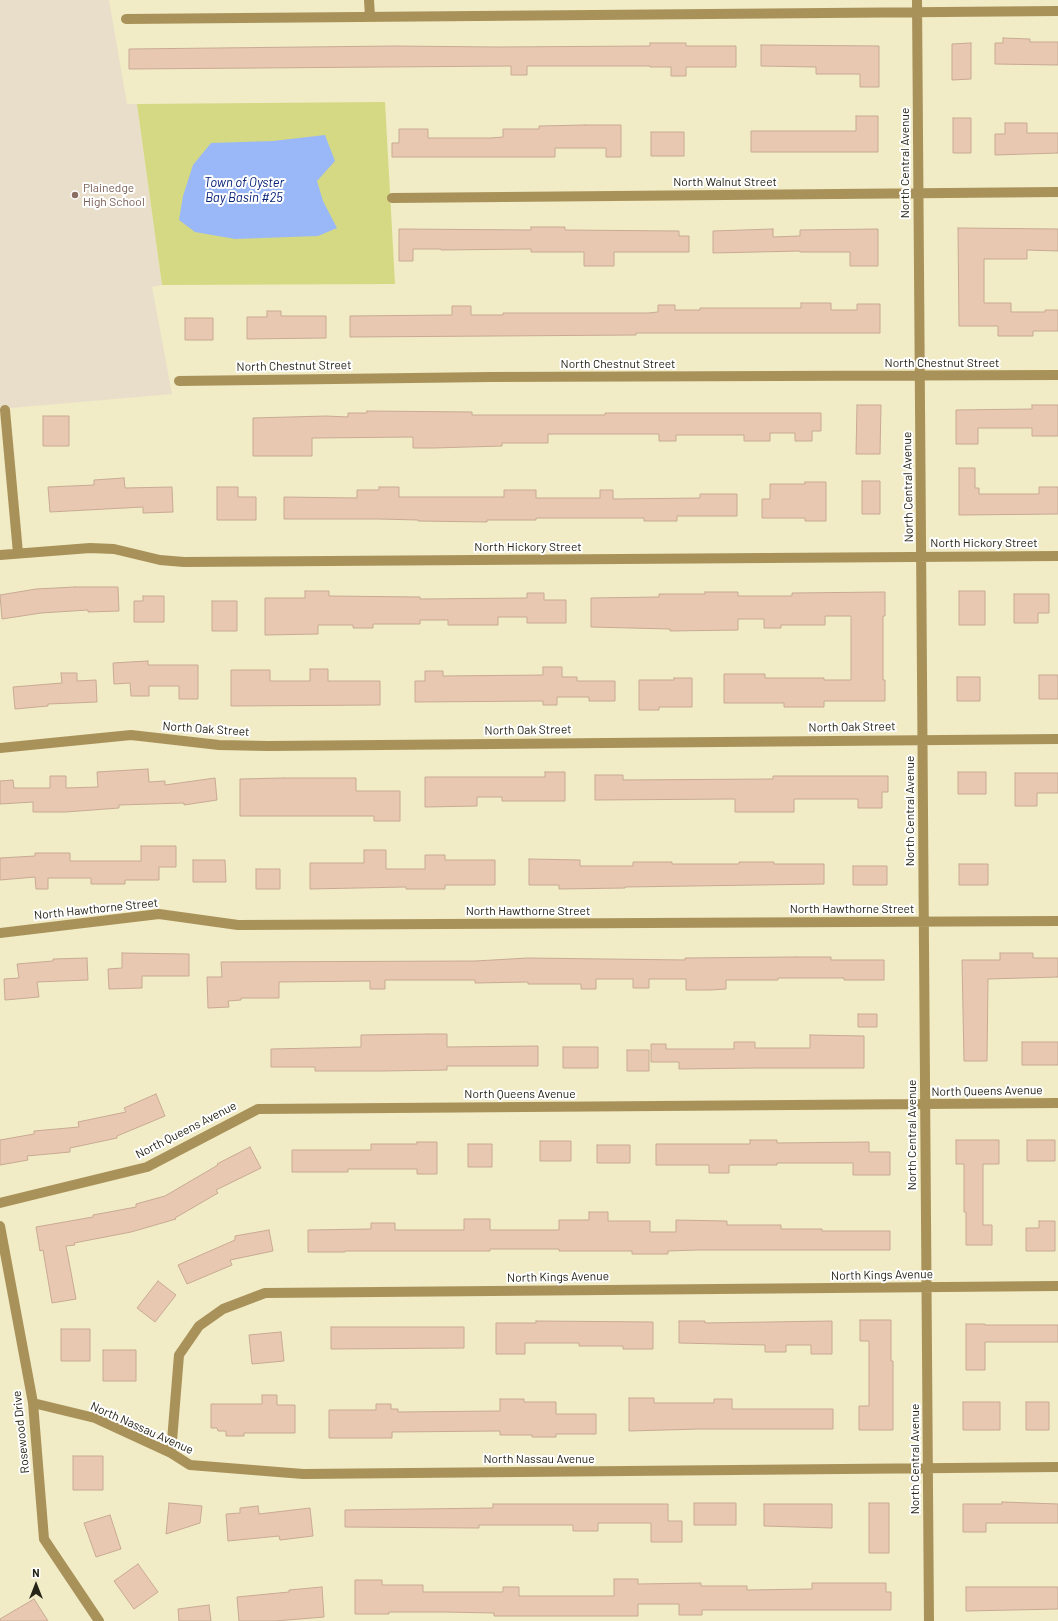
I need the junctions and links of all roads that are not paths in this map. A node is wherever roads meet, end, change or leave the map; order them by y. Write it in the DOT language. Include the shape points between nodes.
graph roads {
  1 [pos="370,0"];
  2 [pos="917,0"];
  3 [pos="1058,11"];
  4 [pos="917,12"];
  5 [pos="370,17"];
  6 [pos="126,19"];
  7 [pos="1058,192"];
  8 [pos="919,193"];
  9 [pos="392,198"];
  10 [pos="1058,375"];
  11 [pos="920,376"];
  12 [pos="179,381"];
  13 [pos="5,410"];
  14 [pos="18,553"];
  15 [pos="0,555"];
  16 [pos="1058,556"];
  17 [pos="922,557"];
  18 [pos="1058,739"];
  19 [pos="923,740"];
  20 [pos="0,748"];
  21 [pos="1058,921"];
  22 [pos="924,922"];
  23 [pos="0,933"];
  24 [pos="1058,1103"];
  25 [pos="925,1104"];
  26 [pos="0,1203"];
  27 [pos="0,1226"];
  28 [pos="1058,1286"];
  29 [pos="927,1287"];
  30 [pos="32,1403"];
  31 [pos="171,1453"];
  32 [pos="1058,1467"];
  33 [pos="928,1468"];
  34 [pos="98,1621"];
  35 [pos="929,1621"];
  1 -- 5 [label="street"];
  2 -- 4 [label="street, North Central Avenue"];
  3 -- 4 [label="street"];
  4 -- 5 [label="street"];
  4 -- 8 [label="street, North Central Avenue"];
  5 -- 6 [label="street"];
  7 -- 8 [label="street, North Walnut Street"];
  8 -- 9 [label="street, North Walnut Street"];
  8 -- 11 [label="street, North Central Avenue"];
  10 -- 11 [label="street, North Chestnut Street"];
  11 -- 12 [label="street, North Chestnut Street"];
  11 -- 17 [label="street, North Central Avenue"];
  13 -- 14 [label="street"];
  14 -- 15 [label="street, North Hickory Street"];
  14 -- 17 [label="street, North Hickory Street" via="114,548 160,560 184,562"];
  16 -- 17 [label="street, North Hickory Street"];
  17 -- 19 [label="street, North Central Avenue"];
  18 -- 19 [label="street, North Oak Street"];
  19 -- 20 [label="street, North Oak Street" via="261,746 219,745 131,735"];
  19 -- 22 [label="street, North Central Avenue"];
  21 -- 22 [label="street, North Hawthorne Street"];
  22 -- 23 [label="street, North Hawthorne Street" via="238,925 159,914"];
  22 -- 25 [label="street, North Central Avenue"];
  24 -- 25 [label="street, North Queens Avenue"];
  25 -- 26 [label="street, North Queens Avenue" via="258,1109 147,1167"];
  25 -- 29 [label="street, North Central Avenue"];
  27 -- 30 [label="street, Rosewood Drive"];
  28 -- 29 [label="street, North Kings Avenue"];
  29 -- 31 [label="street, North Kings Avenue" via="265,1293 223,1309 199,1326 179,1355"];
  29 -- 33 [label="street, North Central Avenue"];
  30 -- 31 [label="street, North Nassau Avenue" via="95,1418"];
  30 -- 34 [label="street, Rosewood Drive" via="44,1539"];
  31 -- 33 [label="street, North Nassau Avenue" via="190,1465 303,1474"];
  32 -- 33 [label="street, North Nassau Avenue"];
  33 -- 35 [label="street, North Central Avenue"];
}
